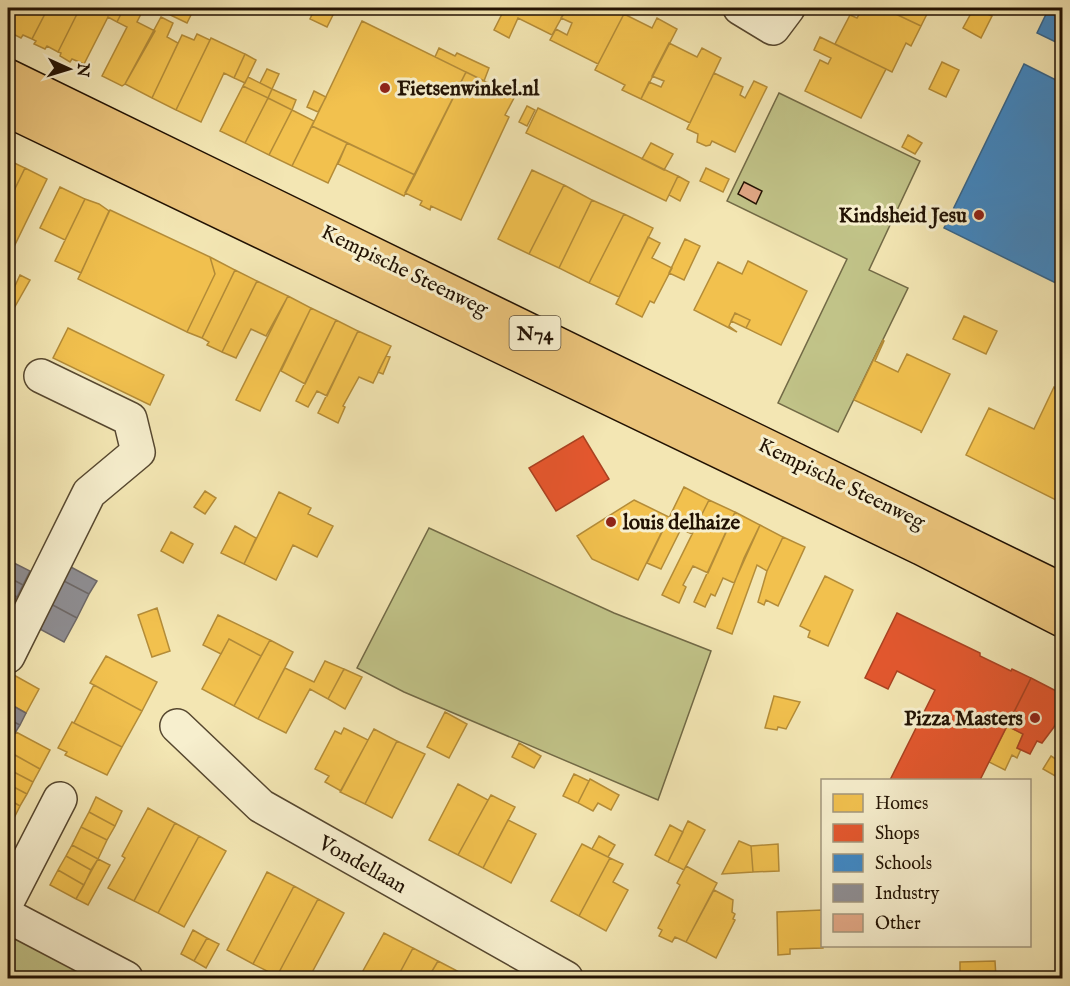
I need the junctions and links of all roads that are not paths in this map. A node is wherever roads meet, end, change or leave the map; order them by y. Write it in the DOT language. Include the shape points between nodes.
graph roads {
  1 [pos="740,8"];
  2 [pos="788,8"];
  3 [pos="8,76"];
  4 [pos="8,110"];
  5 [pos="41,376"];
  6 [pos="1062,590"];
  7 [pos="1062,620"];
  8 [pos="8,656"];
  9 [pos="177,726"];
  10 [pos="60,799"];
  11 [pos="8,900"];
  12 [pos="8,916"];
  13 [pos="126,978"];
  14 [pos="566,978"];
  1 -- 2 [label="street" via="773,28"];
  3 -- 6 [label="main road, Kempische Steenweg / N74"];
  4 -- 7 [label="main road, Kempische Steenweg / N74" via="921,548"];
  5 -- 8 [label="street" via="130,419 138,452 89,494"];
  9 -- 14 [label="street, Vondellaan" via="261,806"];
  10 -- 11 [label="street"];
  12 -- 13 [label="street"];
}
